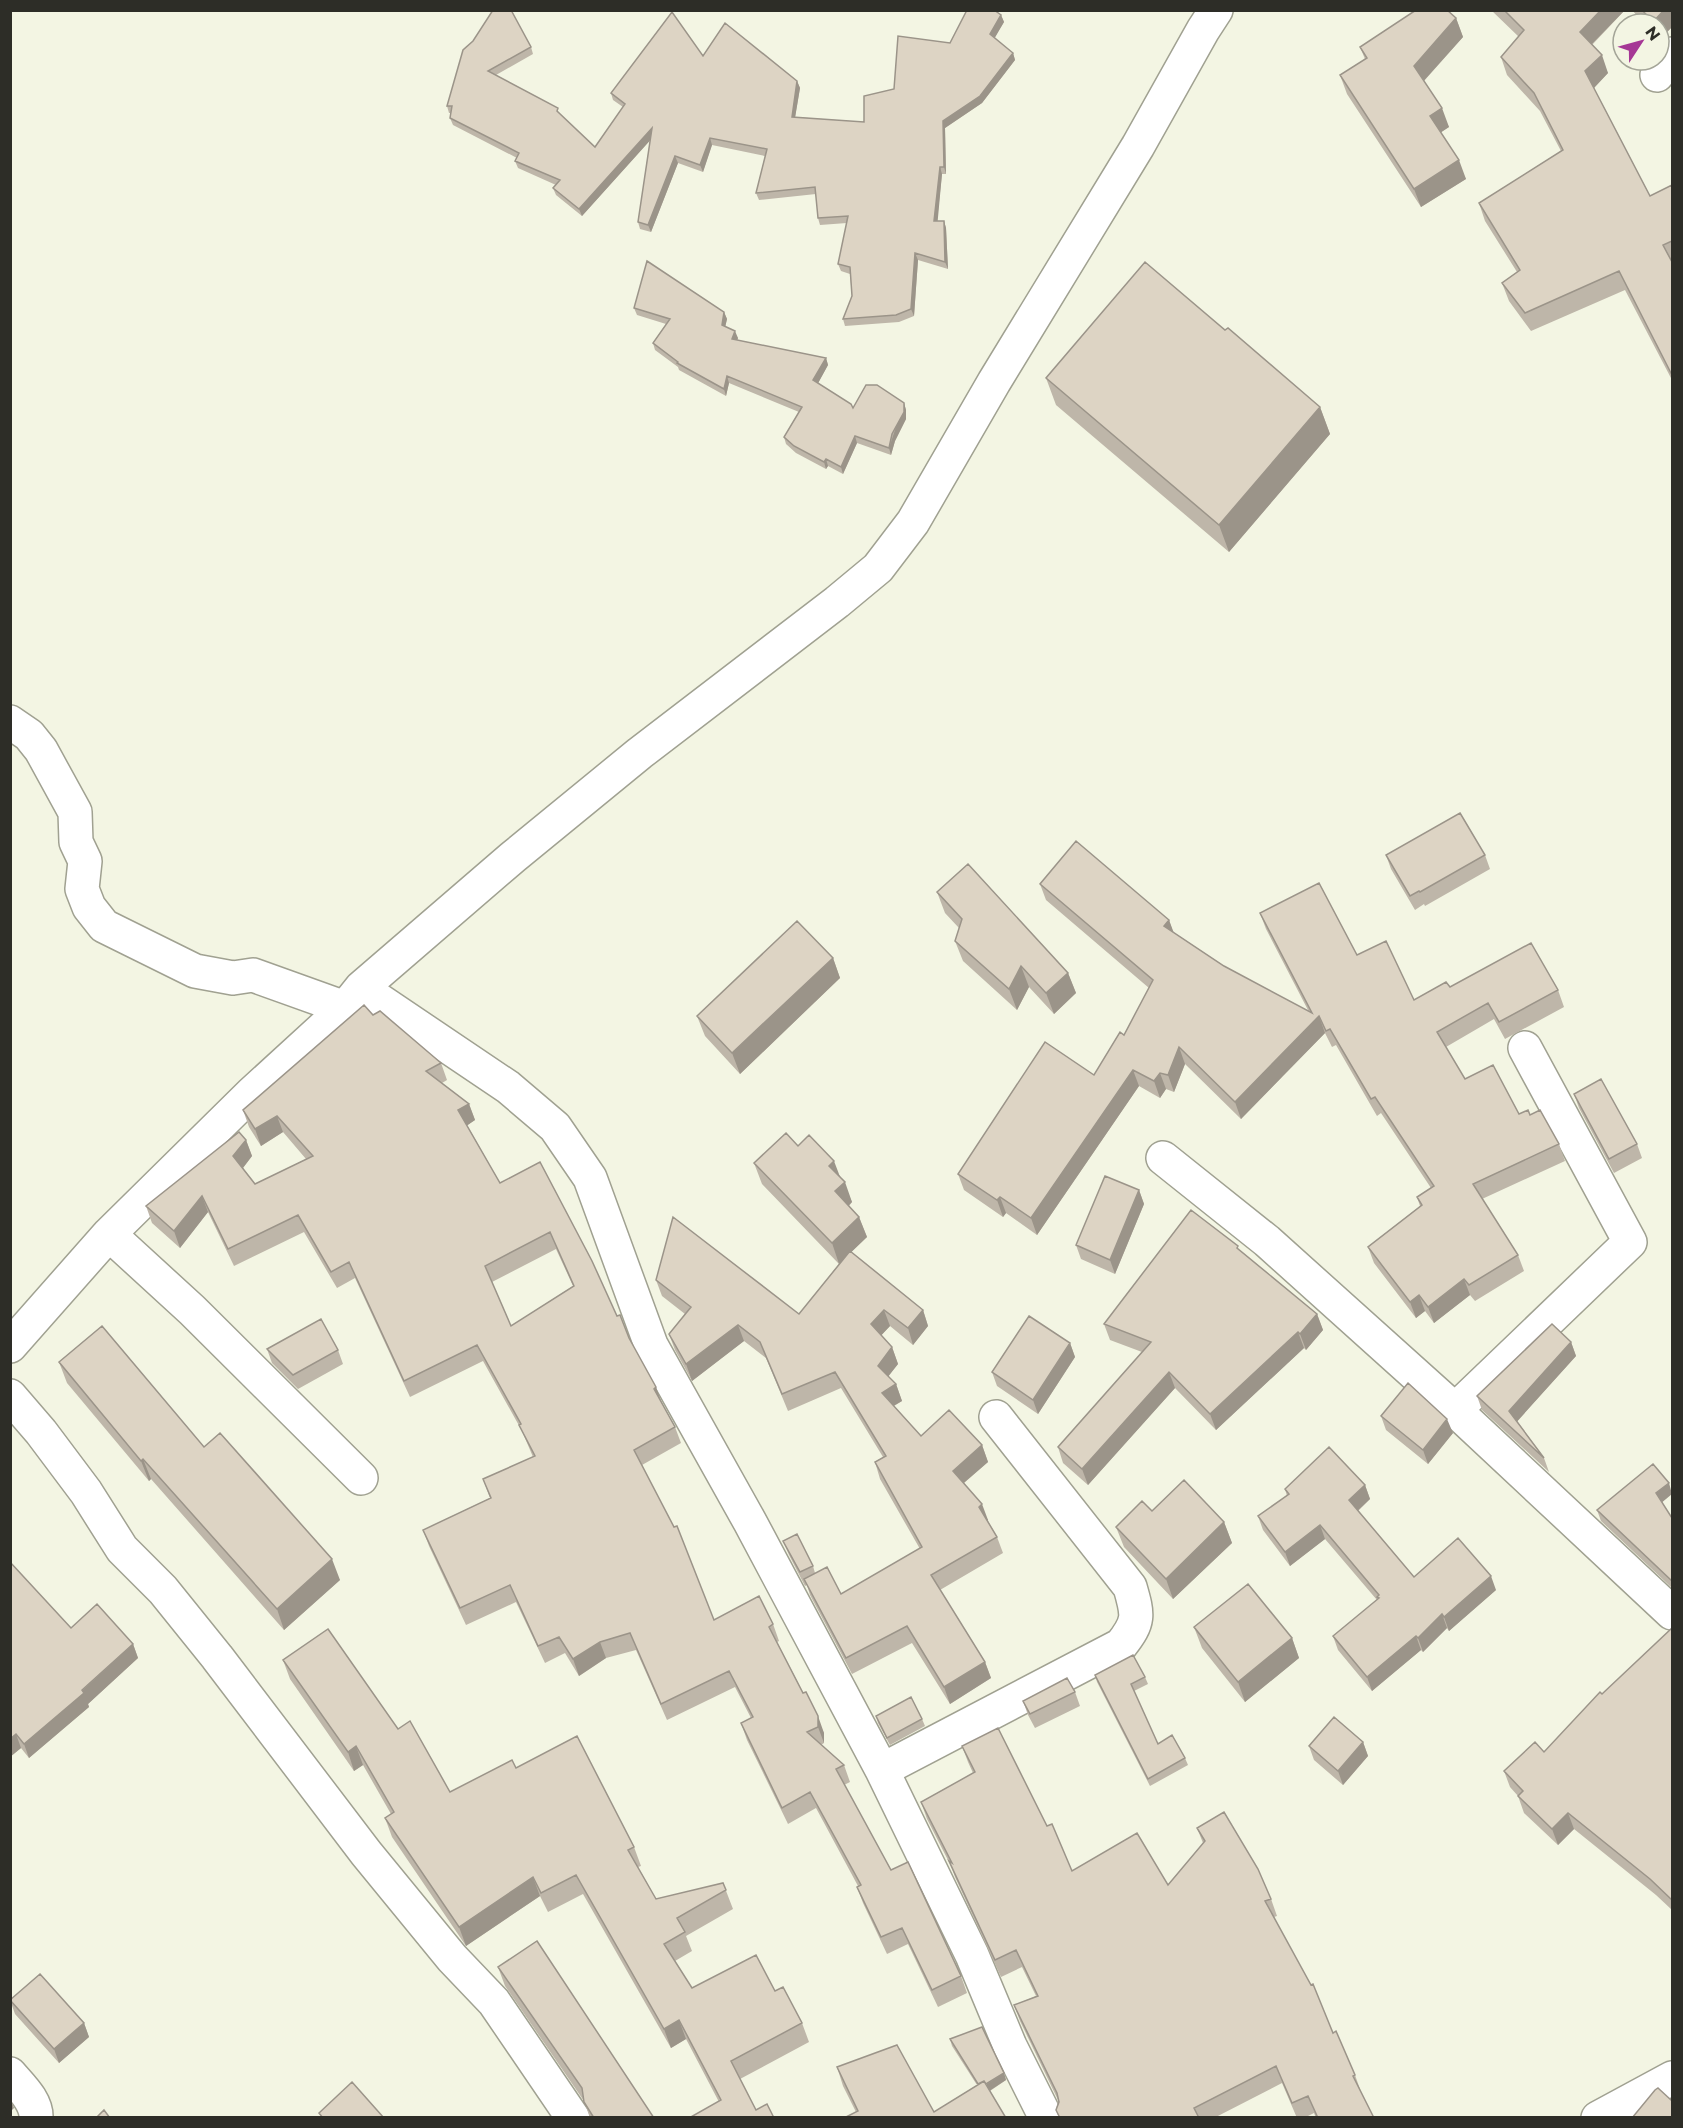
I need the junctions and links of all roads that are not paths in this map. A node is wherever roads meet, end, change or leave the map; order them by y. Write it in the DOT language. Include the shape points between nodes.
graph roads {
  1 [pos="1216,10"];
  2 [pos="10,722"];
  3 [pos="353,998"];
  4 [pos="1525,1048"];
  5 [pos="1163,1158"];
  6 [pos="109,1234"];
  7 [pos="10,1346"];
  8 [pos="10,1396"];
  9 [pos="1455,1410"];
  10 [pos="996,1417"];
  11 [pos="361,1478"];
  12 [pos="1672,1613"];
  13 [pos="882,1770"];
  14 [pos="10,2074"];
  15 [pos="1672,2078"];
  16 [pos="36,2118"];
  17 [pos="573,2118"];
  18 [pos="1046,2118"];
  19 [pos="1598,2118"];
  1 -- 3 [label="street" via="913,522 878,568 513,857"];
  2 -- 3 [label="street" via="29,735 41,750 75,812 76,842 85,861 82,889 89,908 104,926 195,971 233,978 253,975"];
  3 -- 6 [label="street"];
  3 -- 13 [label="street" via="508,1087 555,1127 590,1178 651,1345"];
  4 -- 9 [label="street" via="1630,1242"];
  5 -- 9 [label="street" via="1267,1241"];
  6 -- 7 [label="street"];
  6 -- 11 [label="street" via="192,1310"];
  8 -- 17 [label="street" via="86,1492 122,1549 163,1590 366,1853 452,1958 494,2002"];
  9 -- 12 [label="street"];
  10 -- 13 [label="street" via="1130,1587 1137,1611 1134,1629 1121,1645"];
  13 -- 18 [label="street"];
  14 -- 16 [label="street" via="33,2102"];
  15 -- 19 [label="street"];
}
